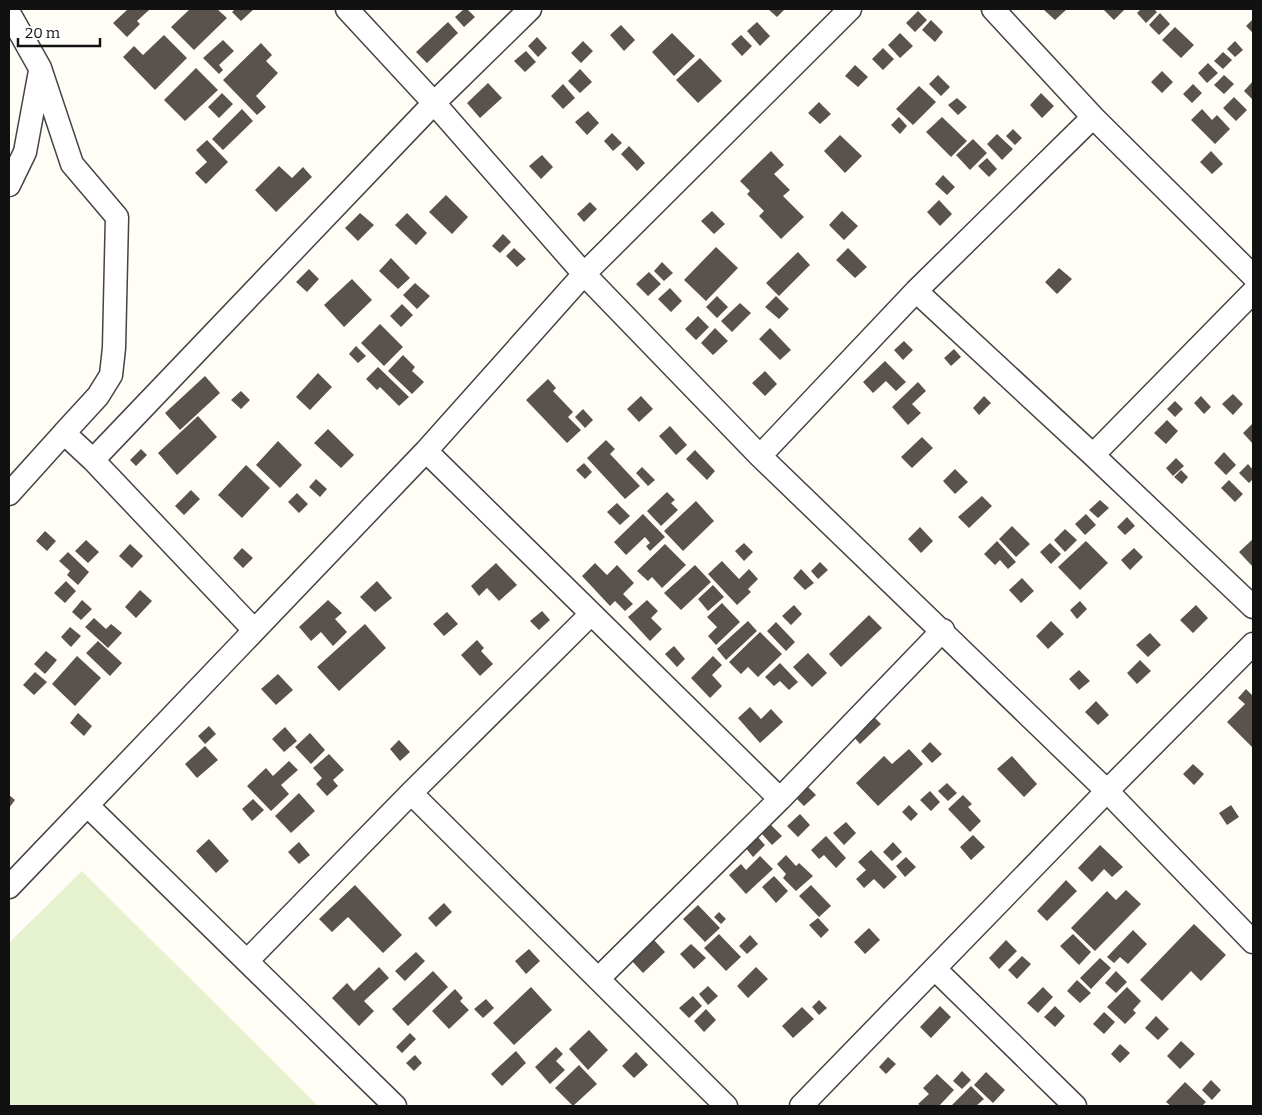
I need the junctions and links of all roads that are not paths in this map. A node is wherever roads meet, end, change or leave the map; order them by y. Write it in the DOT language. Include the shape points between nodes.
graph roads {
  1 [pos="347,9"];
  2 [pos="530,9"];
  3 [pos="850,9"];
  4 [pos="993,9"];
  5 [pos="9,13"];
  6 [pos="40,68"];
  7 [pos="434,103"];
  8 [pos="1093,116"];
  9 [pos="9,185"];
  10 [pos="584,274"];
  11 [pos="1253,276"];
  12 [pos="916,291"];
  13 [pos="1253,292"];
  14 [pos="64,433"];
  15 [pos="426,451"];
  16 [pos="1093,455"];
  17 [pos="760,456"];
  18 [pos="93,460"];
  19 [pos="9,494"];
  20 [pos="1253,607"];
  21 [pos="592,614"];
  22 [pos="254,630"];
  23 [pos="943,630"];
  24 [pos="1253,644"];
  25 [pos="1107,790"];
  26 [pos="411,793"];
  27 [pos="780,799"];
  28 [pos="88,806"];
  29 [pos="9,887"];
  30 [pos="1253,942"];
  31 [pos="247,961"];
  32 [pos="935,969"];
  33 [pos="598,979"];
  34 [pos="395,1106"];
  35 [pos="726,1106"];
  36 [pos="801,1106"];
  37 [pos="1075,1106"];
  1 -- 7 [label="street"];
  2 -- 7 [label="street"];
  3 -- 10 [label="street"];
  4 -- 8 [label="street"];
  5 -- 6 [label="street"];
  6 -- 9 [label="street" via="25,152"];
  6 -- 14 [label="street" via="72,164 117,217 111,376 98,396"];
  7 -- 10 [label="street"];
  7 -- 18 [label="street"];
  8 -- 11 [label="street"];
  8 -- 12 [label="street"];
  10 -- 15 [label="street"];
  10 -- 17 [label="street"];
  12 -- 16 [label="street"];
  12 -- 17 [label="street"];
  13 -- 16 [label="street"];
  14 -- 18 [label="street"];
  14 -- 19 [label="street"];
  15 -- 21 [label="street"];
  15 -- 22 [label="street"];
  16 -- 20 [label="street"];
  17 -- 23 [label="street"];
  18 -- 22 [label="street"];
  21 -- 26 [label="street"];
  21 -- 27 [label="street"];
  22 -- 28 [label="street"];
  23 -- 25 [label="street"];
  23 -- 27 [label="street"];
  24 -- 25 [label="street"];
  25 -- 30 [label="street"];
  25 -- 32 [label="street"];
  26 -- 31 [label="street"];
  26 -- 33 [label="street"];
  27 -- 33 [label="street"];
  28 -- 29 [label="street"];
  28 -- 31 [label="street"];
  31 -- 34 [label="street"];
  32 -- 36 [label="street"];
  32 -- 37 [label="street"];
  33 -- 35 [label="street"];
}
